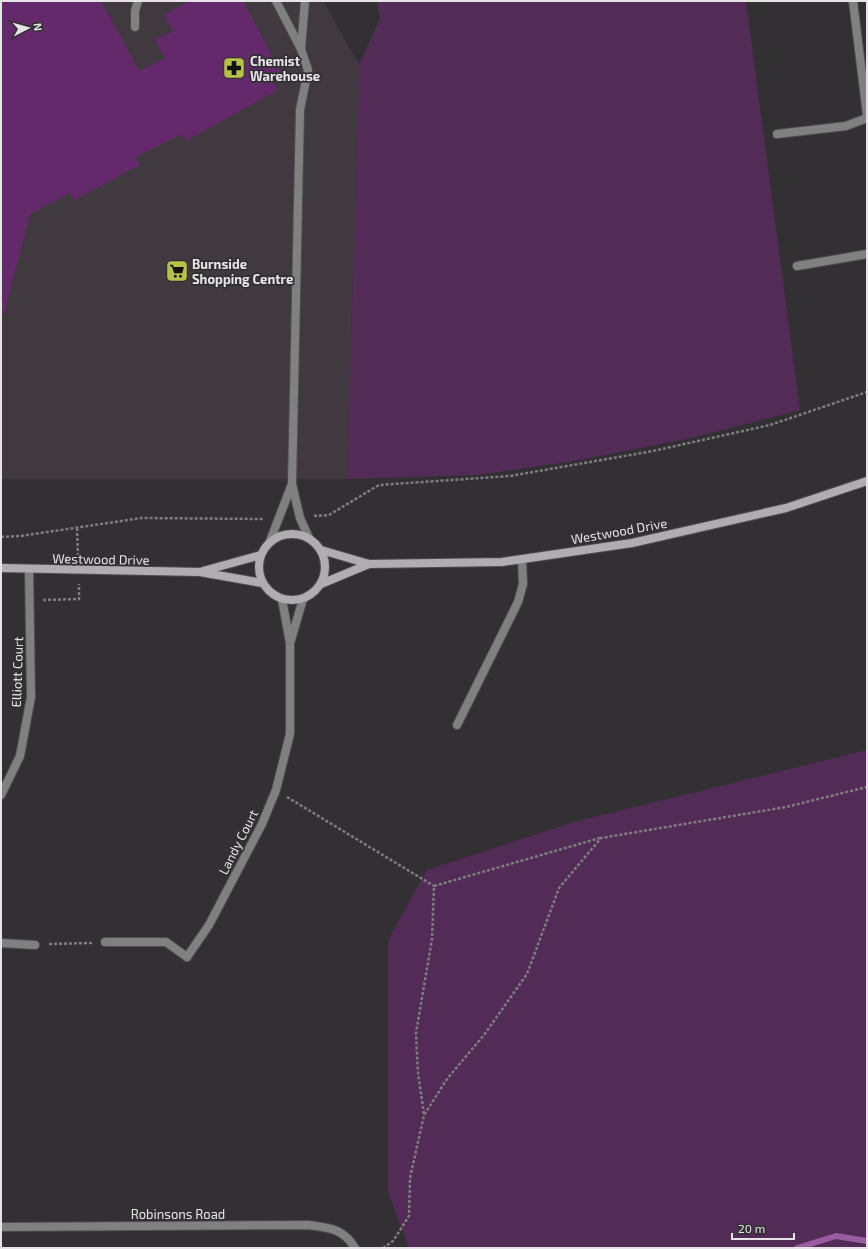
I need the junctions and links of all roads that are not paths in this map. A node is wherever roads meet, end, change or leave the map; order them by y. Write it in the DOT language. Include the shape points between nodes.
graph roads {
  1 [pos="138,1"];
  2 [pos="276,1"];
  3 [pos="305,1"];
  4 [pos="853,1"];
  5 [pos="135,27"];
  6 [pos="301,49"];
  7 [pos="867,117"];
  8 [pos="777,134"];
  9 [pos="867,254"];
  10 [pos="797,266"];
  11 [pos="867,481"];
  12 [pos="292,484"];
  13 [pos="309,538"];
  14 [pos="270,541"];
  15 [pos="321,550"];
  16 [pos="261,555"];
  17 [pos="522,559"];
  18 [pos="368,564"];
  19 [pos="1,568"];
  20 [pos="29,570"];
  21 [pos="200,572"];
  22 [pos="262,583"];
  23 [pos="321,584"];
  24 [pos="282,599"];
  25 [pos="303,599"];
  26 [pos="290,643"];
  27 [pos="456,725"];
  28 [pos="1,795"];
  29 [pos="105,942"];
  30 [pos="1,943"];
  31 [pos="35,944"];
  32 [pos="1,1227"];
  33 [pos="352,1244"];
  1 -- 5 [label="street"];
  2 -- 6 [label="street"];
  3 -- 6 [label="street"];
  4 -- 7 [label="street"];
  6 -- 12 [label="street" via="308,70 300,110"];
  7 -- 8 [label="street" via="846,126"];
  9 -- 10 [label="street"];
  11 -- 17 [label="street, Westwood Drive" via="786,508 632,543"];
  12 -- 13 [label="street" via="300,518"];
  12 -- 14 [label="street"];
  13 -- 14 [label="street" via="292,533 280,535"];
  13 -- 15 [label="street"];
  14 -- 16 [label="street"];
  15 -- 18 [label="street, Westwood Drive"];
  15 -- 23 [label="street" via="325,561 325,573"];
  16 -- 21 [label="street, Westwood Drive"];
  16 -- 22 [label="street" via="258,572"];
  17 -- 18 [label="street, Westwood Drive" via="502,562"];
  17 -- 27 [label="street" via="523,584 518,602"];
  18 -- 23 [label="street, Westwood Drive"];
  19 -- 20 [label="street, Westwood Drive"];
  20 -- 21 [label="street, Westwood Drive"];
  20 -- 28 [label="street, Elliott Court" via="31,697 20,756"];
  21 -- 22 [label="street, Westwood Drive"];
  22 -- 24 [label="street" via="272,594"];
  23 -- 25 [label="street"];
  24 -- 25 [label="street"];
  24 -- 26 [label="street, Landy Court"];
  25 -- 26 [label="street, Landy Court"];
  26 -- 29 [label="street, Landy Court" via="290,734 276,790 262,824 209,924 187,957 166,942"];
  30 -- 31 [label="street"];
  32 -- 33 [label="street, Robinsons Road" via="308,1225 334,1228"];
}
